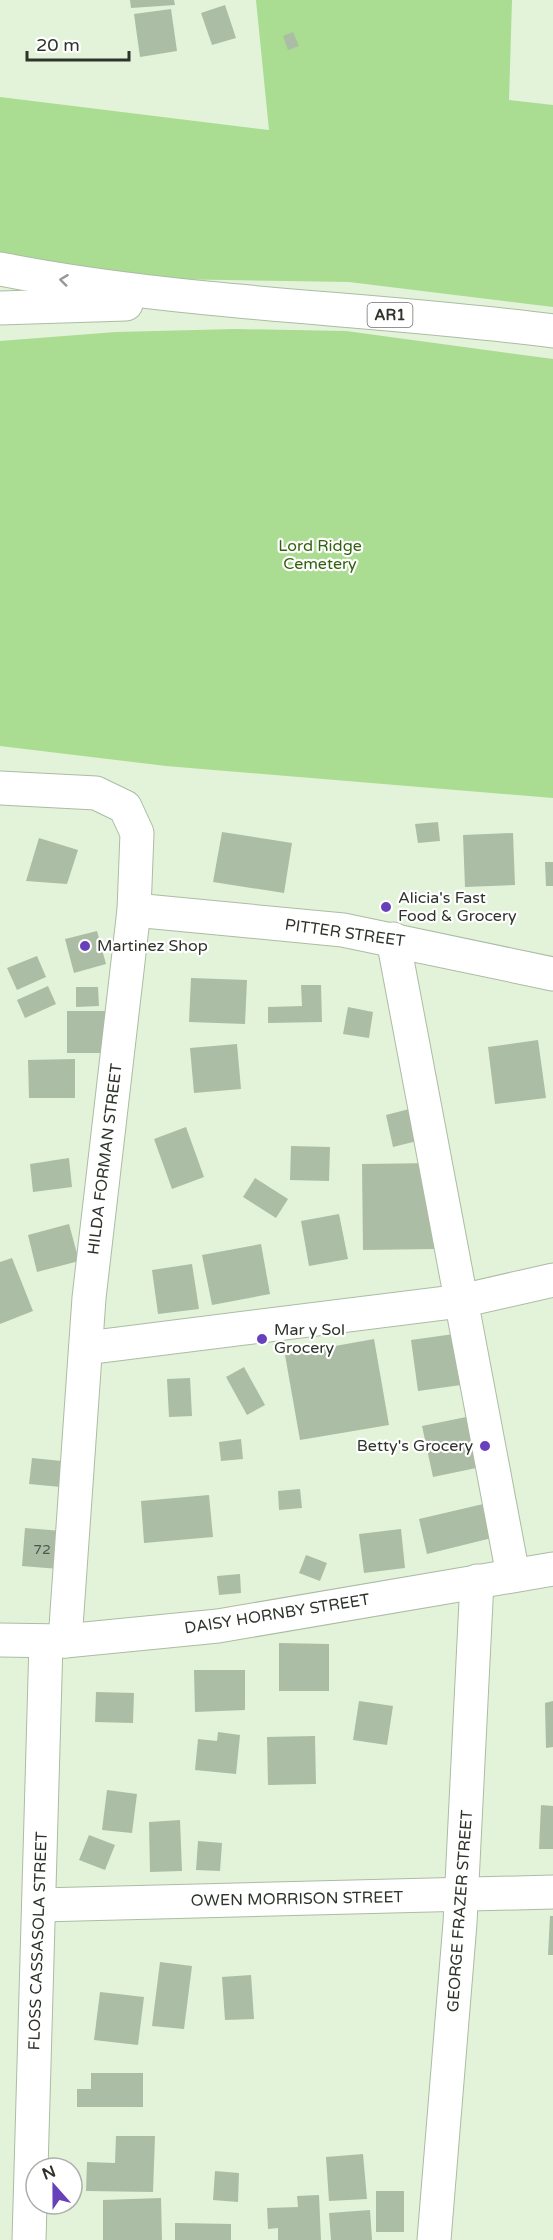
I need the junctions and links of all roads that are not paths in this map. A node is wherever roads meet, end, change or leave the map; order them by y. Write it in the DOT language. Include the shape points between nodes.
graph roads {
  1 [pos="0,269"];
  2 [pos="226,301"];
  3 [pos="0,308"];
  4 [pos="553,331"];
  5 [pos="0,788"];
  6 [pos="134,910"];
  7 [pos="393,939"];
  8 [pos="553,974"];
  9 [pos="553,1280"];
  10 [pos="461,1301"];
  11 [pos="86,1348"];
  12 [pos="553,1569"];
  13 [pos="513,1575"];
  14 [pos="477,1581"];
  15 [pos="0,1640"];
  16 [pos="56,1642"];
  17 [pos="553,1892"];
  18 [pos="462,1895"];
  19 [pos="40,1905"];
  20 [pos="29,2240"];
  21 [pos="434,2240"];
  2 -- 1 [label="street, AR1, one-way"];
  2 -- 3 [label="street, AR1"];
  2 -- 4 [label="street, AR1"];
  5 -- 6 [label="street, HILDA FORMAN STREET" via="96,793 125,807 137,833"];
  6 -- 7 [label="street, PITTER STREET" via="343,930"];
  6 -- 11 [label="street, HILDA FORMAN STREET"];
  7 -- 8 [label="street, PITTER STREET"];
  7 -- 10 [label="street"];
  9 -- 10 [label="street"];
  10 -- 11 [label="street"];
  10 -- 13 [label="street"];
  11 -- 16 [label="street, HILDA FORMAN STREET"];
  12 -- 13 [label="street, DAISY HORNBY STREET"];
  13 -- 14 [label="street, DAISY HORNBY STREET"];
  14 -- 16 [label="street, DAISY HORNBY STREET" via="218,1626"];
  14 -- 18 [label="street, GEORGE FRAZER STREET"];
  15 -- 16 [label="street, DAISY HORNBY STREET"];
  16 -- 19 [label="street, FLOSS CASSASOLA STREET"];
  17 -- 18 [label="street, OWEN MORRISON STREET"];
  18 -- 19 [label="street, OWEN MORRISON STREET"];
  18 -- 21 [label="street, GEORGE FRAZER STREET"];
  19 -- 20 [label="street, FLOSS CASSASOLA STREET"];
}
